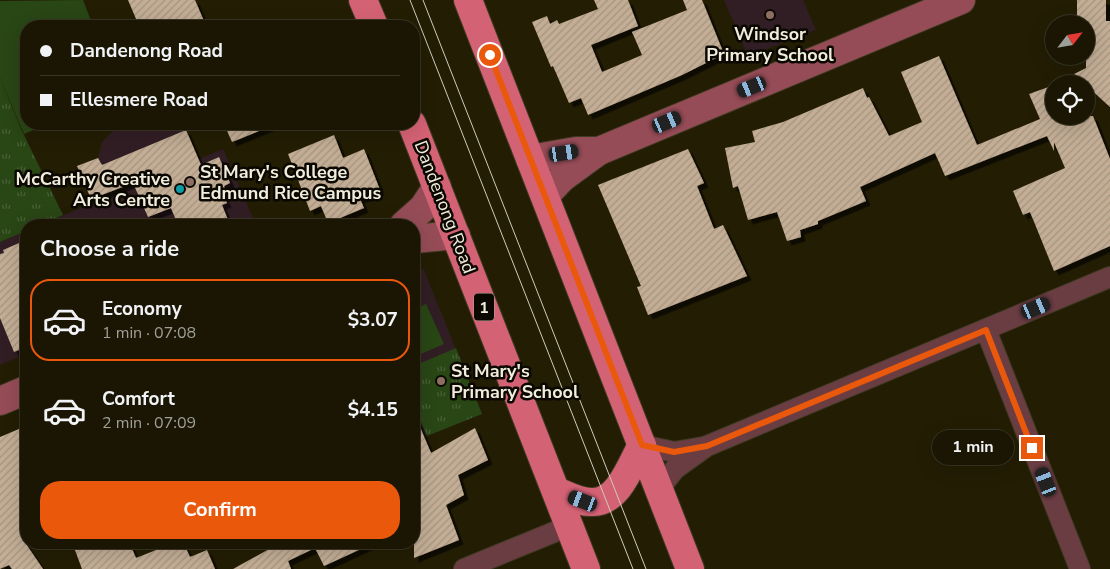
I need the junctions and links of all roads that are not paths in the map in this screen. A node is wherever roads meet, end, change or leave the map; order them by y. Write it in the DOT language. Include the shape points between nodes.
graph roads {
  1 [pos="363,0"];
  2 [pos="468,0"];
  3 [pos="961,0"];
  4 [pos="371,20"];
  5 [pos="414,130"];
  6 [pos="599,151"];
  7 [pos="530,159"];
  8 [pos="437,187"];
  9 [pos="545,196"];
  10 [pos="411,219"];
  11 [pos="456,235"];
  12 [pos="420,238"];
  13 [pos="1110,277"];
  14 [pos="986,330"];
  15 [pos="20,393"];
  16 [pos="0,401"];
  17 [pos="642,445"];
  18 [pos="707,446"];
  19 [pos="659,489"];
  20 [pos="556,491"];
  21 [pos="569,526"];
  22 [pos="464,569"];
  23 [pos="586,569"];
  24 [pos="690,569"];
  25 [pos="1080,569"];
  1 -- 4 [label="highway"];
  2 -- 7 [label="highway"];
  3 -- 6 [label="street"];
  5 -- 8 [label="highway, Dandenong Road / 1"];
  6 -- 7 [label="street" via="576,151"];
  6 -- 9 [label="street" via="562,178"];
  7 -- 9 [label="highway"];
  8 -- 10 [label="street" via="423,208"];
  8 -- 11 [label="highway, Dandenong Road / 1"];
  9 -- 17 [label="highway"];
  11 -- 12 [label="street"];
  11 -- 20 [label="highway, Dandenong Road / 1"];
  13 -- 14 [label="street"];
  14 -- 18 [label="street"];
  14 -- 25 [label="street"];
  15 -- 16 [label="street"];
  17 -- 18 [label="street" via="674,452"];
  17 -- 19 [label="highway"];
  17 -- 20 [label="highway" via="619,486 606,499 583,501"];
  18 -- 19 [label="street" via="675,469"];
  19 -- 24 [label="highway"];
  20 -- 21 [label="highway, Dandenong Road / 1"];
  21 -- 22 [label="street"];
  21 -- 23 [label="highway, Dandenong Road / 1"];
}
